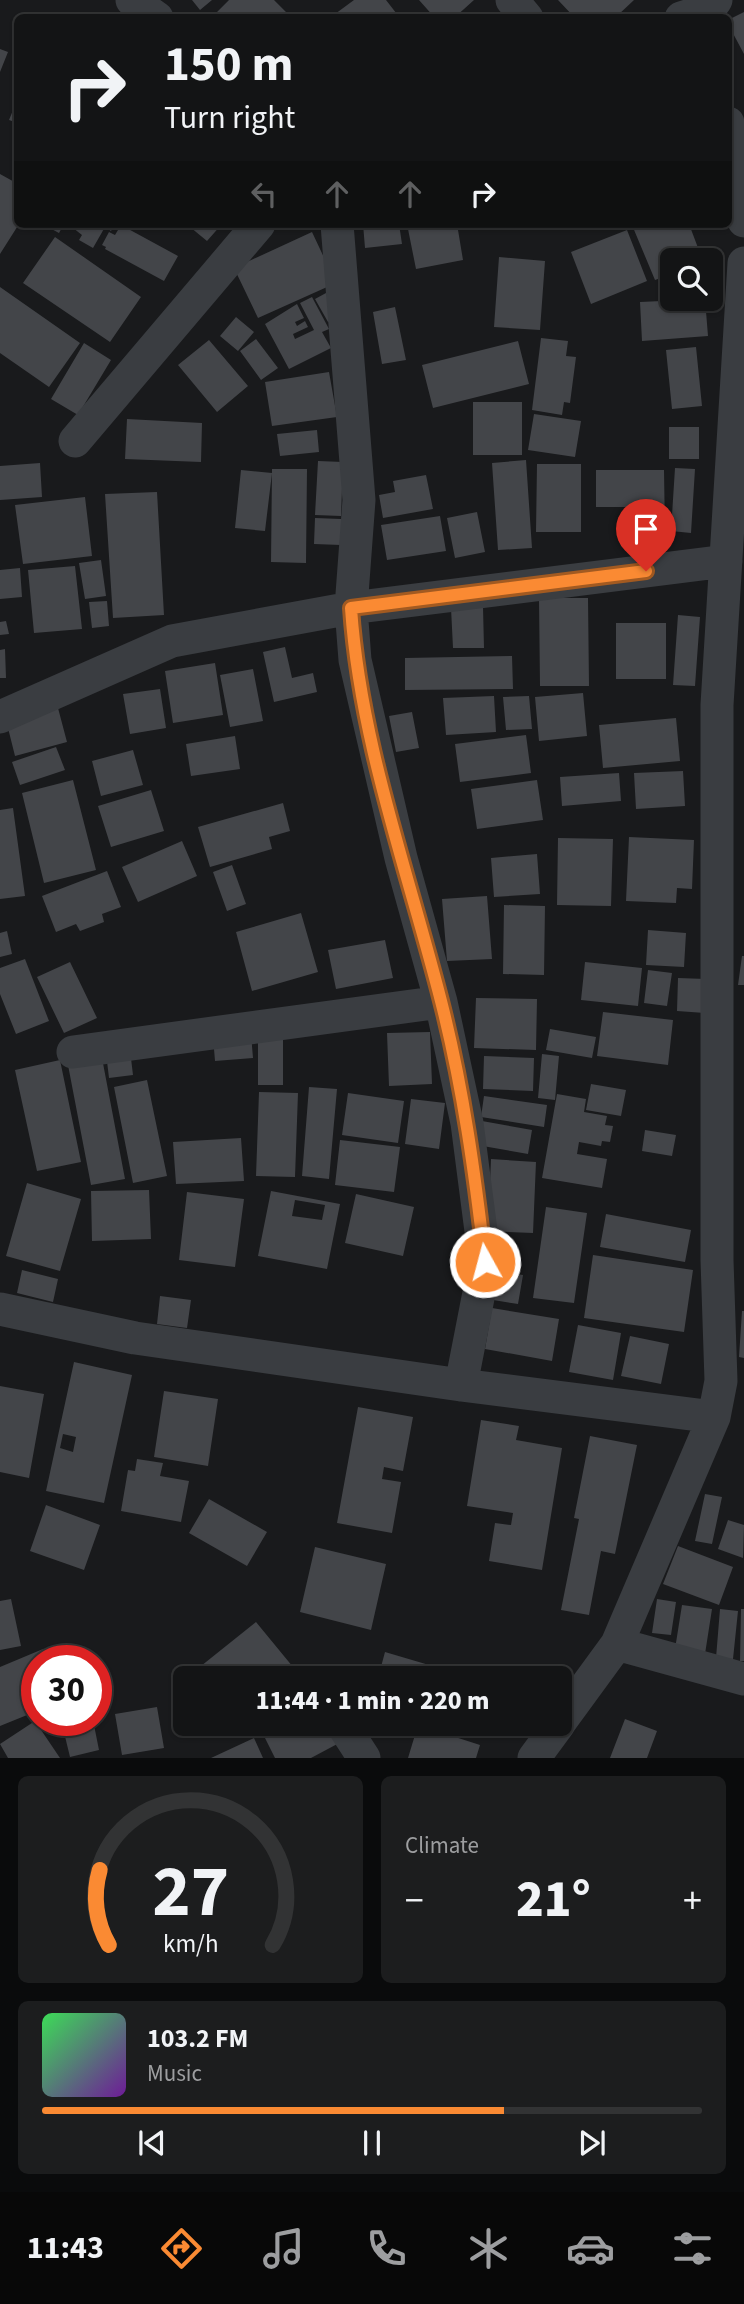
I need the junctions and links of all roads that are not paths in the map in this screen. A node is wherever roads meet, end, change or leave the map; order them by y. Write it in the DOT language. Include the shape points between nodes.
graph roads {
  1 [pos="132,0"];
  2 [pos="512,0"];
  3 [pos="151,14"];
  4 [pos="524,14"];
  5 [pos="732,148"];
  6 [pos="744,221"];
  7 [pos="256,228"];
  8 [pos="337,228"];
  9 [pos="744,263"];
  10 [pos="75,442"];
  11 [pos="737,505"];
  12 [pos="726,561"];
  13 [pos="351,608"];
  14 [pos="0,717"];
  15 [pos="441,1002"];
  16 [pos="74,1052"];
  17 [pos="0,1309"];
  18 [pos="732,1383"];
  19 [pos="461,1385"];
  20 [pos="714,1417"];
  21 [pos="617,1644"];
  22 [pos="744,1679"];
  23 [pos="572,1705"];
  24 [pos="350,1736"];
  25 [pos="550,1736"];
  26 [pos="364,1758"];
  27 [pos="534,1758"];
  1 -- 3 [label="street"];
  2 -- 4 [label="street"];
  5 -- 6 [label="street"];
  7 -- 10 [label="street"];
  8 -- 13 [label="street" via="359,500"];
  9 -- 11 [label="street"];
  11 -- 12 [label="street"];
  12 -- 13 [label="street"];
  12 -- 18 [label="street" via="717,705 717,1260"];
  13 -- 14 [label="street" via="172,641"];
  13 -- 15 [label="street" via="366,715"];
  15 -- 16 [label="street"];
  15 -- 19 [label="street" via="467,1123 485,1262"];
  17 -- 19 [label="street" via="135,1338"];
  18 -- 20 [label="street"];
  19 -- 20 [label="street"];
  20 -- 21 [label="street"];
  21 -- 22 [label="street"];
  21 -- 23 [label="street"];
  24 -- 26 [label="street"];
  25 -- 27 [label="street"];
}
